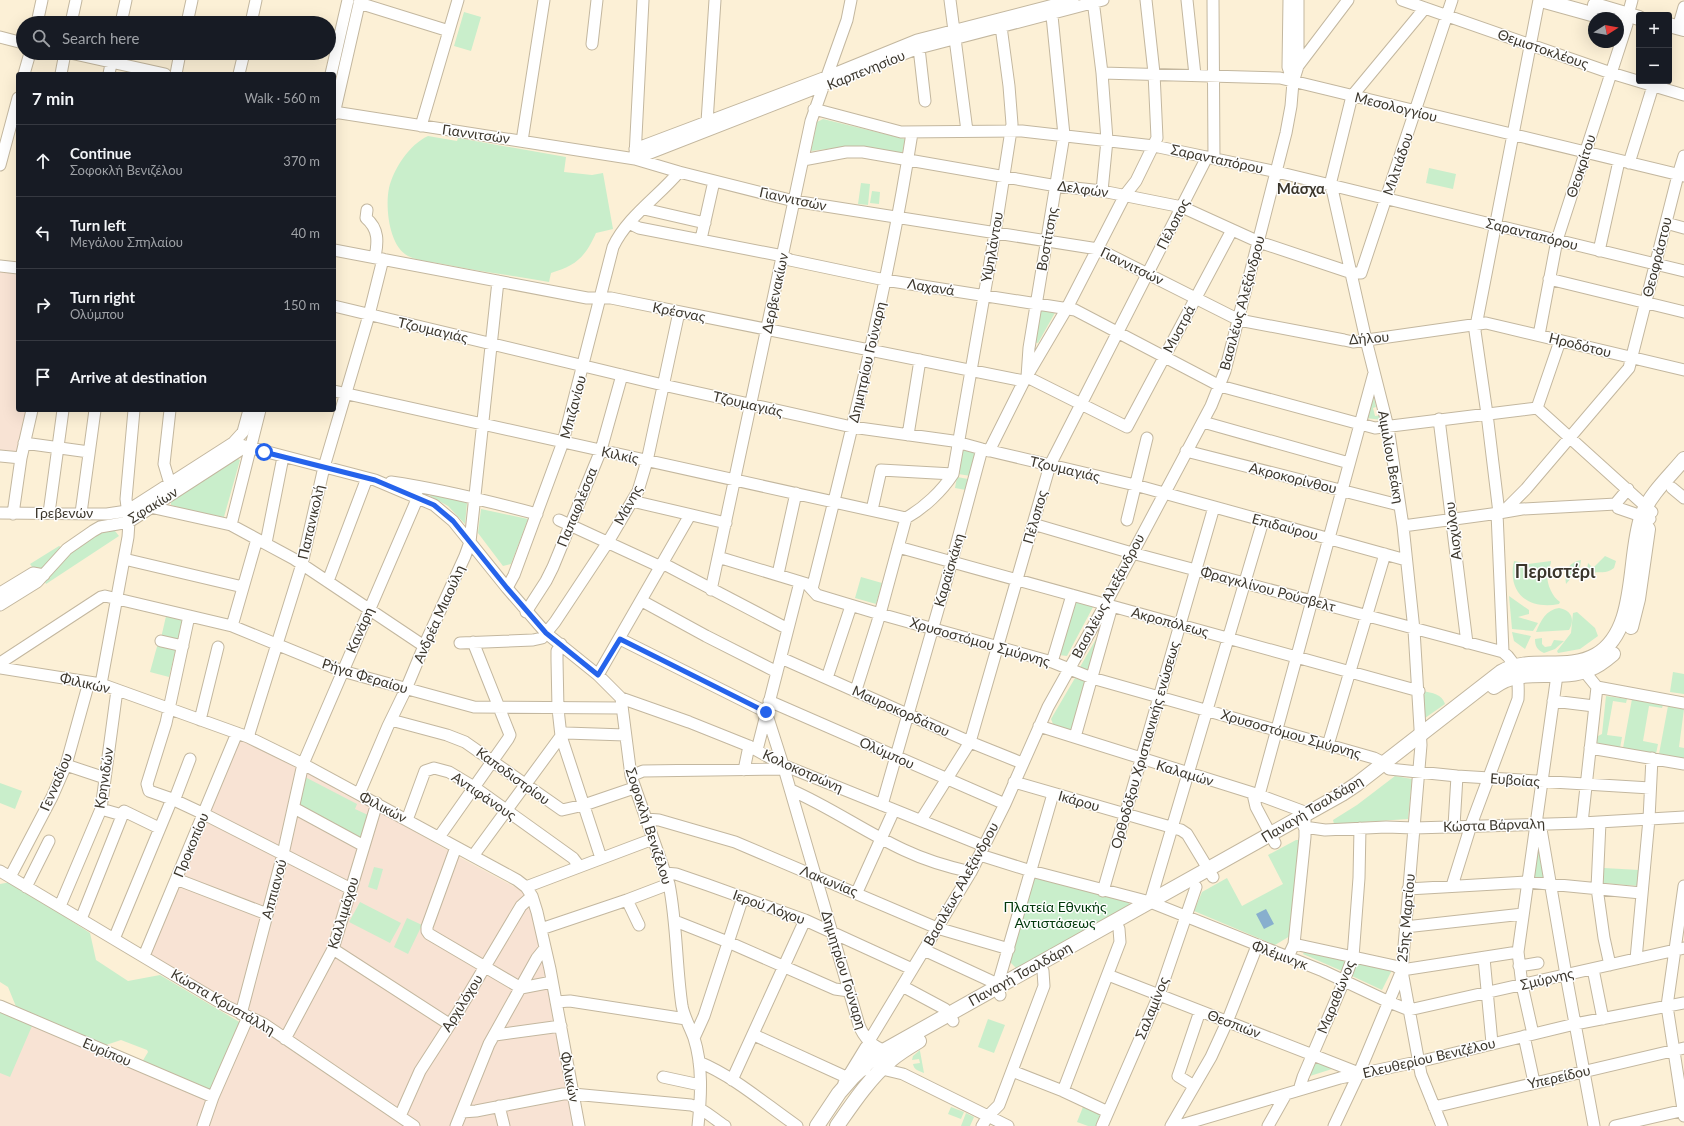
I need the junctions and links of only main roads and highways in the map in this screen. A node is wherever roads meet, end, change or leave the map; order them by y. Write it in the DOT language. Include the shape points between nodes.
graph roads {
  1 [pos="1540,0"];
  2 [pos="1576,0"];
  3 [pos="1588,13"];
  4 [pos="1630,21"];
  5 [pos="1684,459"];
  6 [pos="1684,474"];
  7 [pos="1648,513"];
  8 [pos="1516,672"];
  9 [pos="1211,873"];
  10 [pos="1154,904"];
  11 [pos="951,1017"];
  12 [pos="817,1126"];
  13 [pos="837,1126"];
  1 -- 3 [label="main road"];
  2 -- 4 [label="main road"];
  5 -- 7 [label="main road, Παναγή Τσαλδάρη"];
  6 -- 7 [label="main road, Παναγή Τσαλδάρη"];
  7 -- 8 [label="main road, Παναγή Τσαλδάρη" via="1638,530 1626,611 1612,641 1596,655 1578,662"];
  7 -- 8 [label="main road, Παναγή Τσαλδάρη" via="1638,599 1632,625 1614,653 1601,664 1584,671 1556,675"];
  8 -- 9 [label="main road, Παναγή Τσαλδάρη" via="1304,822"];
  9 -- 10 [label="main road, Παναγή Τσαλδάρη"];
  9 -- 10 [label="main road, Παναγή Τσαλδάρη" via="1196,887"];
  10 -- 11 [label="main road, Παναγή Τσαλδάρη"];
  11 -- 12 [label="main road, Παναγή Τσαλδάρη" via="885,1050 865,1065 839,1093"];
  11 -- 13 [label="main road, Παναγή Τσαλδάρη" via="882,1069 865,1087"];
}
